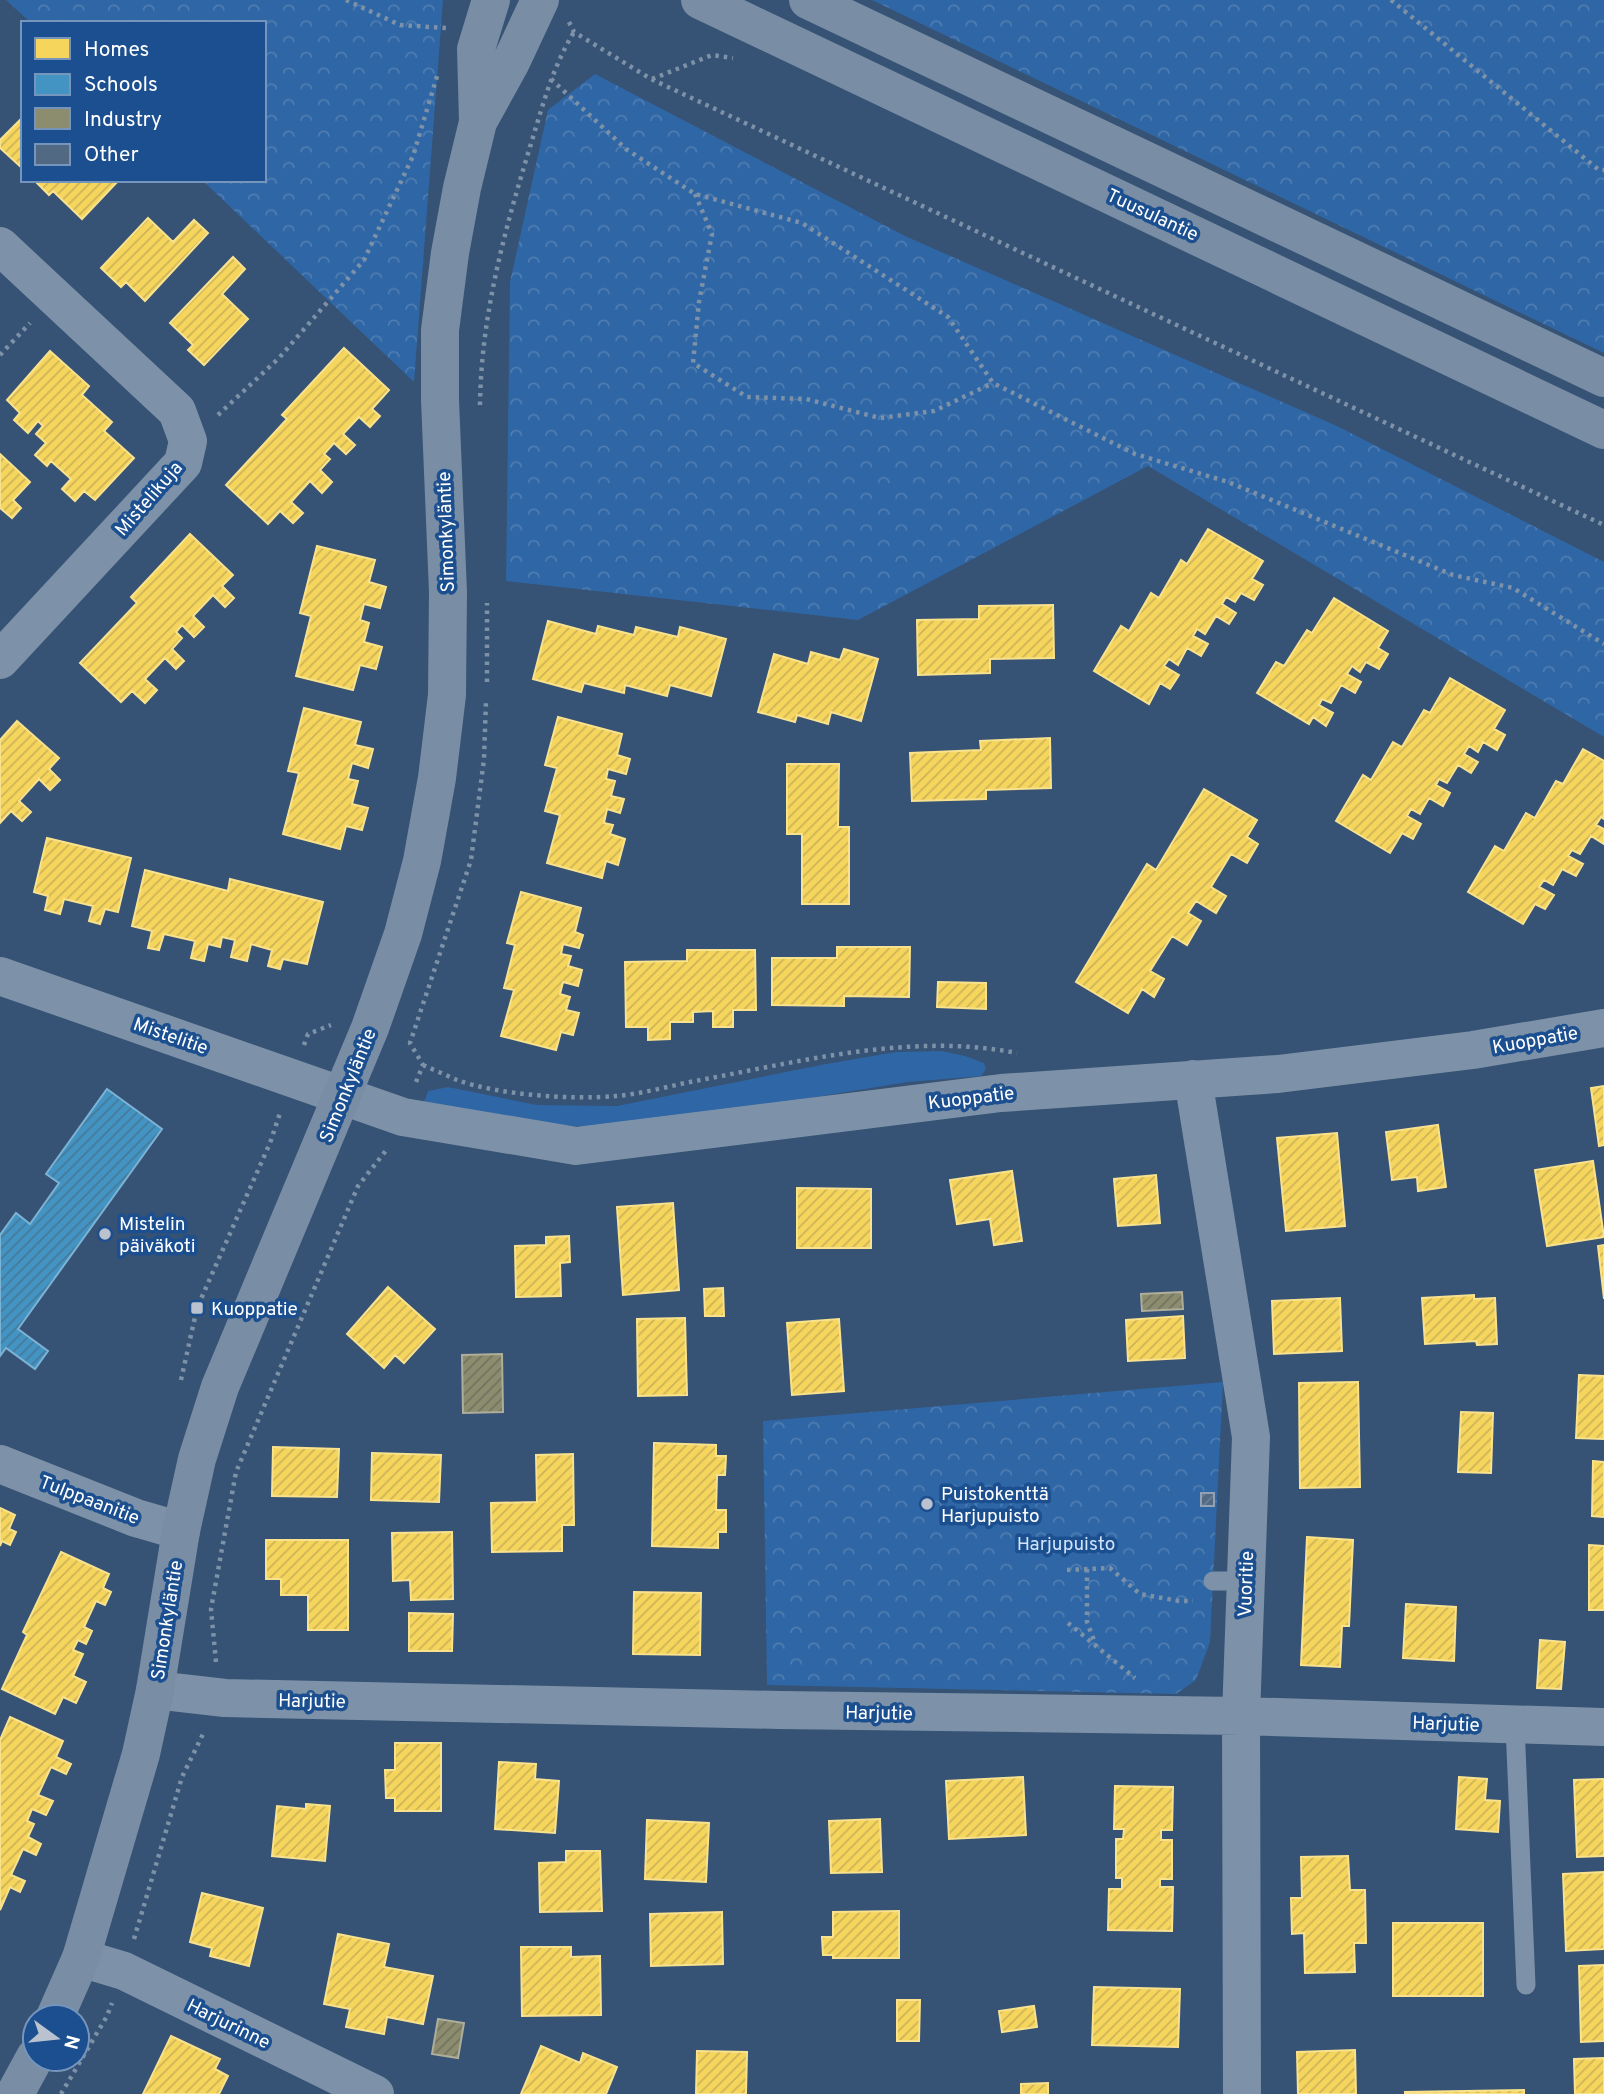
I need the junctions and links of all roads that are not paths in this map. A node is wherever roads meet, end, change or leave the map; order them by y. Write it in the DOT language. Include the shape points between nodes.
graph roads {
  1 [pos="491,0"];
  2 [pos="540,0"];
  3 [pos="700,0"];
  4 [pos="808,0"];
  5 [pos="478,122"];
  6 [pos="0,246"];
  7 [pos="1604,378"];
  8 [pos="1604,430"];
  9 [pos="0,660"];
  10 [pos="0,975"];
  11 [pos="1604,1028"];
  12 [pos="1193,1079"];
  13 [pos="342,1096"];
  14 [pos="0,1464"];
  15 [pos="181,1531"];
  16 [pos="155,1690"];
  17 [pos="1241,1716"];
  18 [pos="1515,1725"];
  19 [pos="1604,1727"];
  20 [pos="81,1958"];
  21 [pos="1526,1986"];
  22 [pos="61,2003"];
  23 [pos="26,2073"];
  24 [pos="15,2094"];
  25 [pos="375,2094"];
  26 [pos="1242,2094"];
  1 -- 5 [label="main road, Simonkyläntie" via="476,49"];
  2 -- 5 [label="main road, Simonkyläntie"];
  3 -- 8 [label="main road, Tuusulantie"];
  4 -- 7 [label="main road"];
  5 -- 13 [label="main road, Simonkyläntie" via="450,253 440,330 448,592 447,695 437,778 403,934"];
  6 -- 9 [label="street, Mistelikuja" via="177,411 188,441 183,463"];
  10 -- 13 [label="street, Mistelitie"];
  11 -- 12 [label="street, Kuoppatie" via="1320,1069"];
  12 -- 13 [label="street, Kuoppatie" via="1001,1093 576,1146 403,1117"];
  12 -- 17 [label="street, Vuoritie" via="1251,1437 1229,1581"];
  13 -- 15 [label="main road, Simonkyläntie" via="220,1387"];
  14 -- 15 [label="street, Tulppaanitie"];
  15 -- 16 [label="main road, Simonkyläntie"];
  16 -- 17 [label="street, Harjutie" via="225,1698"];
  16 -- 20 [label="main road, Simonkyläntie" via="141,1754"];
  17 -- 18 [label="street, Harjutie"];
  17 -- 26 [label="street, Vuoritie"];
  18 -- 19 [label="street, Harjutie"];
  18 -- 21 [label="lane"];
  20 -- 22 [label="main road, Simonkyläntie"];
  20 -- 25 [label="street, Harjurinne" via="124,1971"];
  23 -- 24 [label="main road"];
}
